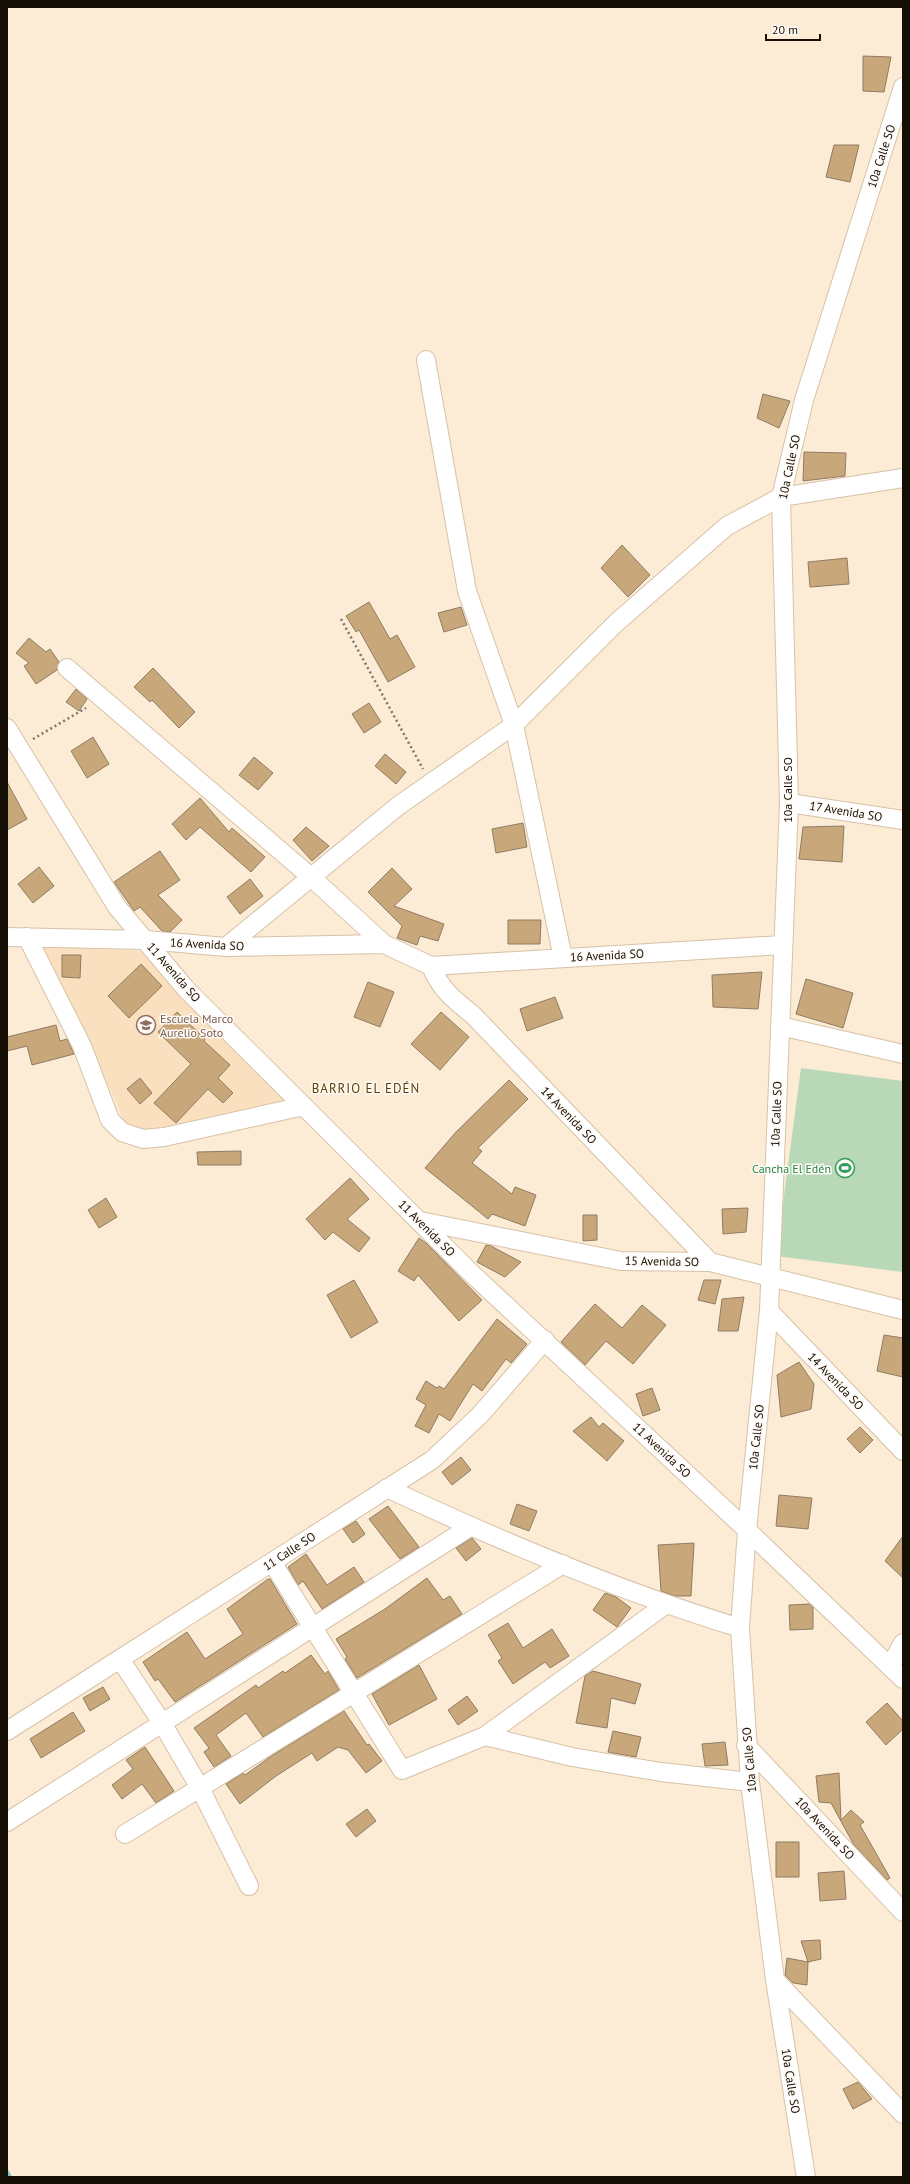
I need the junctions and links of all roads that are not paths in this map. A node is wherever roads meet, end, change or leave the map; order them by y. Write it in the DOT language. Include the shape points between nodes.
graph roads {
  1 [pos="903,86"];
  2 [pos="426,360"];
  3 [pos="903,478"];
  4 [pos="781,497"];
  5 [pos="67,668"];
  6 [pos="514,725"];
  7 [pos="7,728"];
  8 [pos="788,803"];
  9 [pos="903,820"];
  10 [pos="311,877"];
  11 [pos="7,937"];
  12 [pos="27,937"];
  13 [pos="146,940"];
  14 [pos="384,944"];
  15 [pos="783,944"];
  16 [pos="226,947"];
  17 [pos="563,958"];
  18 [pos="431,966"];
  19 [pos="780,1026"];
  20 [pos="903,1054"];
  21 [pos="304,1106"];
  22 [pos="420,1221"];
  23 [pos="710,1262"];
  24 [pos="770,1276"];
  25 [pos="903,1310"];
  26 [pos="769,1311"];
  27 [pos="545,1340"];
  28 [pos="903,1451"];
  29 [pos="387,1488"];
  30 [pos="470,1527"];
  31 [pos="747,1530"];
  32 [pos="272,1562"];
  33 [pos="563,1564"];
  34 [pos="665,1605"];
  35 [pos="312,1628"];
  36 [pos="740,1628"];
  37 [pos="903,1643"];
  38 [pos="120,1659"];
  39 [pos="890,1666"];
  40 [pos="903,1679"];
  41 [pos="353,1694"];
  42 [pos="162,1723"];
  43 [pos="7,1731"];
  44 [pos="485,1736"];
  45 [pos="746,1745"];
  46 [pos="750,1782"];
  47 [pos="200,1788"];
  48 [pos="7,1822"];
  49 [pos="125,1834"];
  50 [pos="249,1886"];
  51 [pos="903,1912"];
  52 [pos="775,1980"];
  53 [pos="903,2114"];
  54 [pos="806,2177"];
  1 -- 4 [label="street, 10a Calle SO" via="804,400"];
  2 -- 6 [label="street" via="467,591"];
  3 -- 4 [label="street"];
  4 -- 6 [label="street" via="727,526 616,623"];
  4 -- 8 [label="street, 10a Calle SO"];
  5 -- 10 [label="street"];
  6 -- 10 [label="street" via="398,806"];
  6 -- 17 [label="street"];
  7 -- 13 [label="street, 11 Avenida SO" via="118,907"];
  8 -- 9 [label="street, 17 Avenida SO"];
  8 -- 15 [label="street, 10a Calle SO"];
  10 -- 14 [label="street"];
  10 -- 16 [label="street"];
  11 -- 12 [label="street, 16 Avenida SO"];
  12 -- 13 [label="street, 16 Avenida SO"];
  12 -- 21 [label="street" via="82,1046 110,1120 122,1132 143,1138 164,1137"];
  13 -- 16 [label="street, 16 Avenida SO"];
  13 -- 21 [label="street, 11 Avenida SO" via="186,989"];
  14 -- 16 [label="street, 16 Avenida SO"];
  14 -- 18 [label="street"];
  15 -- 17 [label="street, 16 Avenida SO"];
  15 -- 19 [label="street, 10a Calle SO"];
  17 -- 18 [label="street, 16 Avenida SO"];
  18 -- 23 [label="street, 14 Avenida SO" via="437,982 450,997 473,1015"];
  19 -- 20 [label="street"];
  19 -- 24 [label="street, 10a Calle SO"];
  21 -- 22 [label="street, 11 Avenida SO"];
  22 -- 23 [label="street, 15 Avenida SO" via="621,1261"];
  22 -- 27 [label="street, 11 Avenida SO" via="470,1272"];
  23 -- 24 [label="street, 15 Avenida SO"];
  24 -- 25 [label="street, 15 Avenida SO"];
  24 -- 26 [label="street, 10a Calle SO"];
  26 -- 28 [label="street, 14 Avenida SO"];
  26 -- 31 [label="street, 10a Calle SO"];
  27 -- 29 [label="street, 11 Calle SO" via="480,1415 432,1460"];
  27 -- 31 [label="street, 11 Avenida SO"];
  29 -- 30 [label="street"];
  29 -- 32 [label="street, 11 Calle SO"];
  30 -- 33 [label="street"];
  30 -- 35 [label="street"];
  31 -- 36 [label="street, 10a Calle SO"];
  31 -- 39 [label="street, 11 Avenida SO"];
  32 -- 35 [label="street"];
  32 -- 38 [label="street, 11 Calle SO"];
  33 -- 34 [label="street"];
  33 -- 41 [label="street"];
  34 -- 36 [label="street"];
  34 -- 44 [label="street"];
  35 -- 41 [label="street"];
  35 -- 42 [label="street"];
  36 -- 45 [label="street, 10a Calle SO"];
  37 -- 39 [label="street"];
  38 -- 42 [label="street"];
  38 -- 43 [label="street, 11 Calle SO"];
  39 -- 40 [label="street, 11 Avenida SO"];
  41 -- 44 [label="street" via="402,1770"];
  41 -- 47 [label="street"];
  42 -- 47 [label="street"];
  42 -- 48 [label="street"];
  44 -- 46 [label="street" via="624,1766"];
  45 -- 46 [label="street, 10a Calle SO"];
  45 -- 51 [label="street, 10a Avenida SO"];
  46 -- 52 [label="street, 10a Calle SO"];
  47 -- 49 [label="street"];
  47 -- 50 [label="street"];
  52 -- 53 [label="street"];
  52 -- 54 [label="street, 10a Calle SO"];
}
